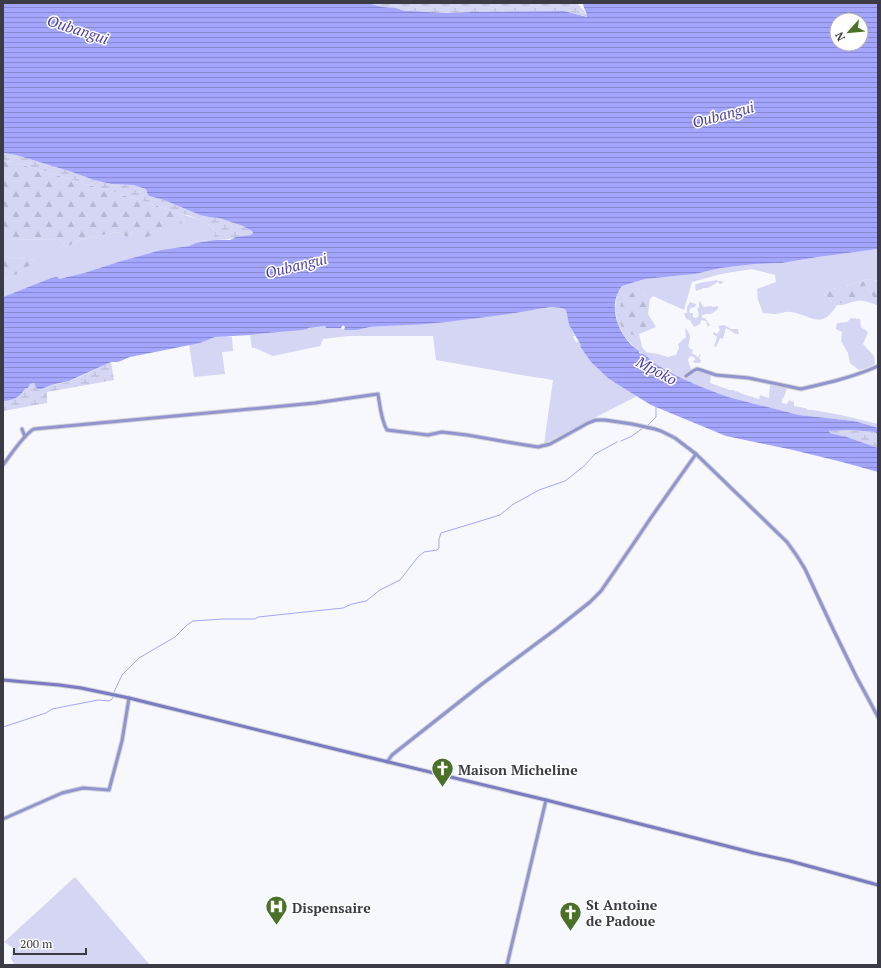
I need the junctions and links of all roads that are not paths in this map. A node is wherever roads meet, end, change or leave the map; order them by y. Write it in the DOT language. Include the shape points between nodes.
graph roads {
  1 [pos="878,366"];
  2 [pos="686,376"];
  3 [pos="22,429"];
  4 [pos="25,437"];
  5 [pos="696,454"];
  6 [pos="3,465"];
  7 [pos="3,680"];
  8 [pos="129,698"];
  9 [pos="878,716"];
  10 [pos="387,762"];
  11 [pos="546,800"];
  12 [pos="3,819"];
  13 [pos="878,885"];
  14 [pos="507,965"];
  1 -- 2 [label="street" via="801,389 701,370 693,371"];
  3 -- 4 [label="street"];
  4 -- 5 [label="street" via="31,430 40,428 315,403 378,394 387,430 428,436 442,432 538,446 550,444 588,423 605,420 661,431"];
  4 -- 6 [label="street"];
  5 -- 9 [label="street" via="787,542 800,559"];
  5 -- 10 [label="street" via="601,591 590,602 482,684 392,755"];
  7 -- 8 [label="main road" via="81,688"];
  8 -- 10 [label="main road"];
  8 -- 12 [label="street" via="122,741 109,790 83,788 62,792"];
  10 -- 11 [label="main road"];
  11 -- 13 [label="main road"];
  11 -- 14 [label="street"];
}
